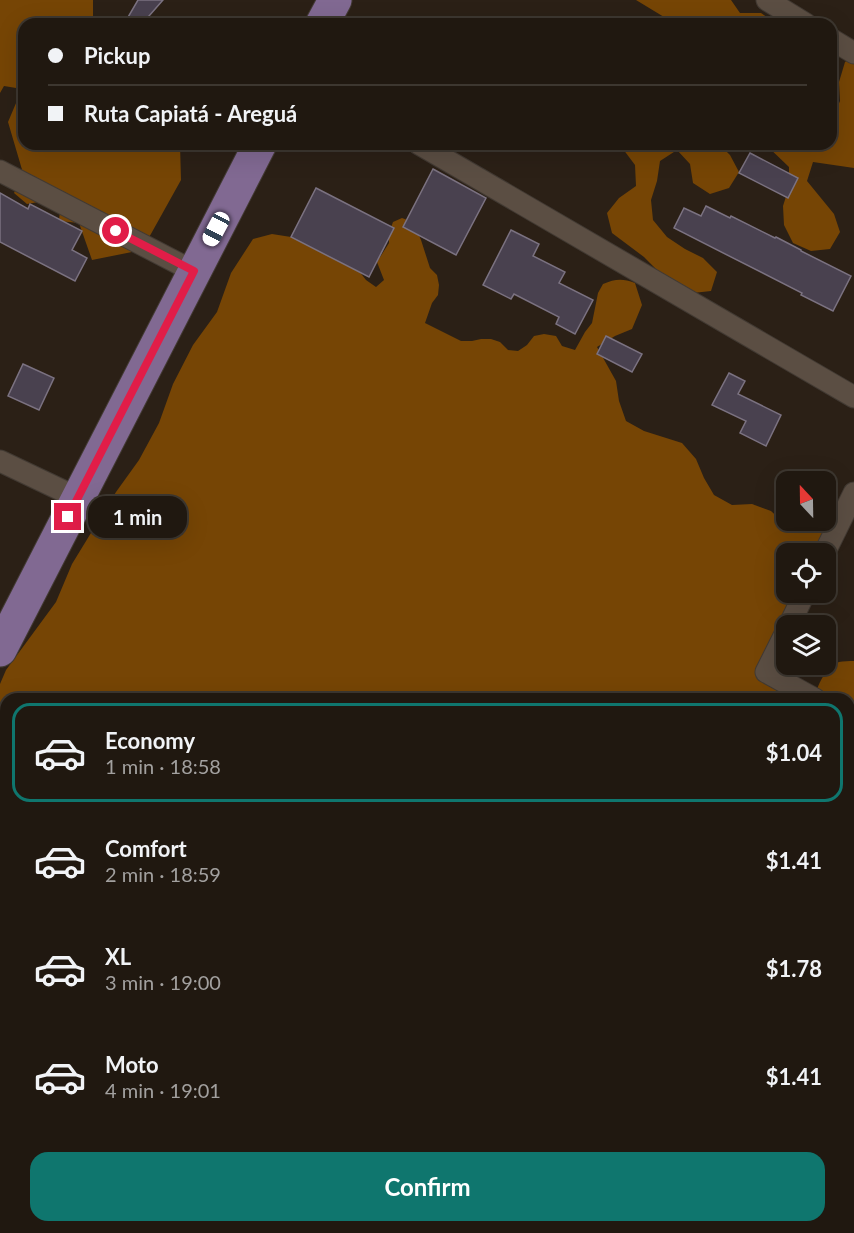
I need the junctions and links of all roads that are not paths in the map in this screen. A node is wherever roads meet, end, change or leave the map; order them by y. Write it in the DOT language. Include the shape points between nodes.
graph roads {
  1 [pos="335,0"];
  2 [pos="767,0"];
  3 [pos="325,18"];
  4 [pos="796,18"];
  5 [pos="837,43"];
  6 [pos="854,53"];
  7 [pos="257,150"];
  8 [pos="430,150"];
  9 [pos="0,171"];
  10 [pos="194,271"];
  11 [pos="854,397"];
  12 [pos="0,461"];
  13 [pos="854,493"];
  14 [pos="78,498"];
  15 [pos="829,543"];
  16 [pos="0,650"];
  17 [pos="776,652"];
  18 [pos="804,693"];
  1 -- 3 [label="main road"];
  2 -- 4 [label="street"];
  5 -- 6 [label="street"];
  7 -- 10 [label="main road"];
  8 -- 11 [label="street"];
  9 -- 10 [label="street"];
  10 -- 14 [label="main road"];
  12 -- 14 [label="street"];
  13 -- 15 [label="street"];
  14 -- 16 [label="main road"];
  17 -- 18 [label="street" via="766,672"];
}
